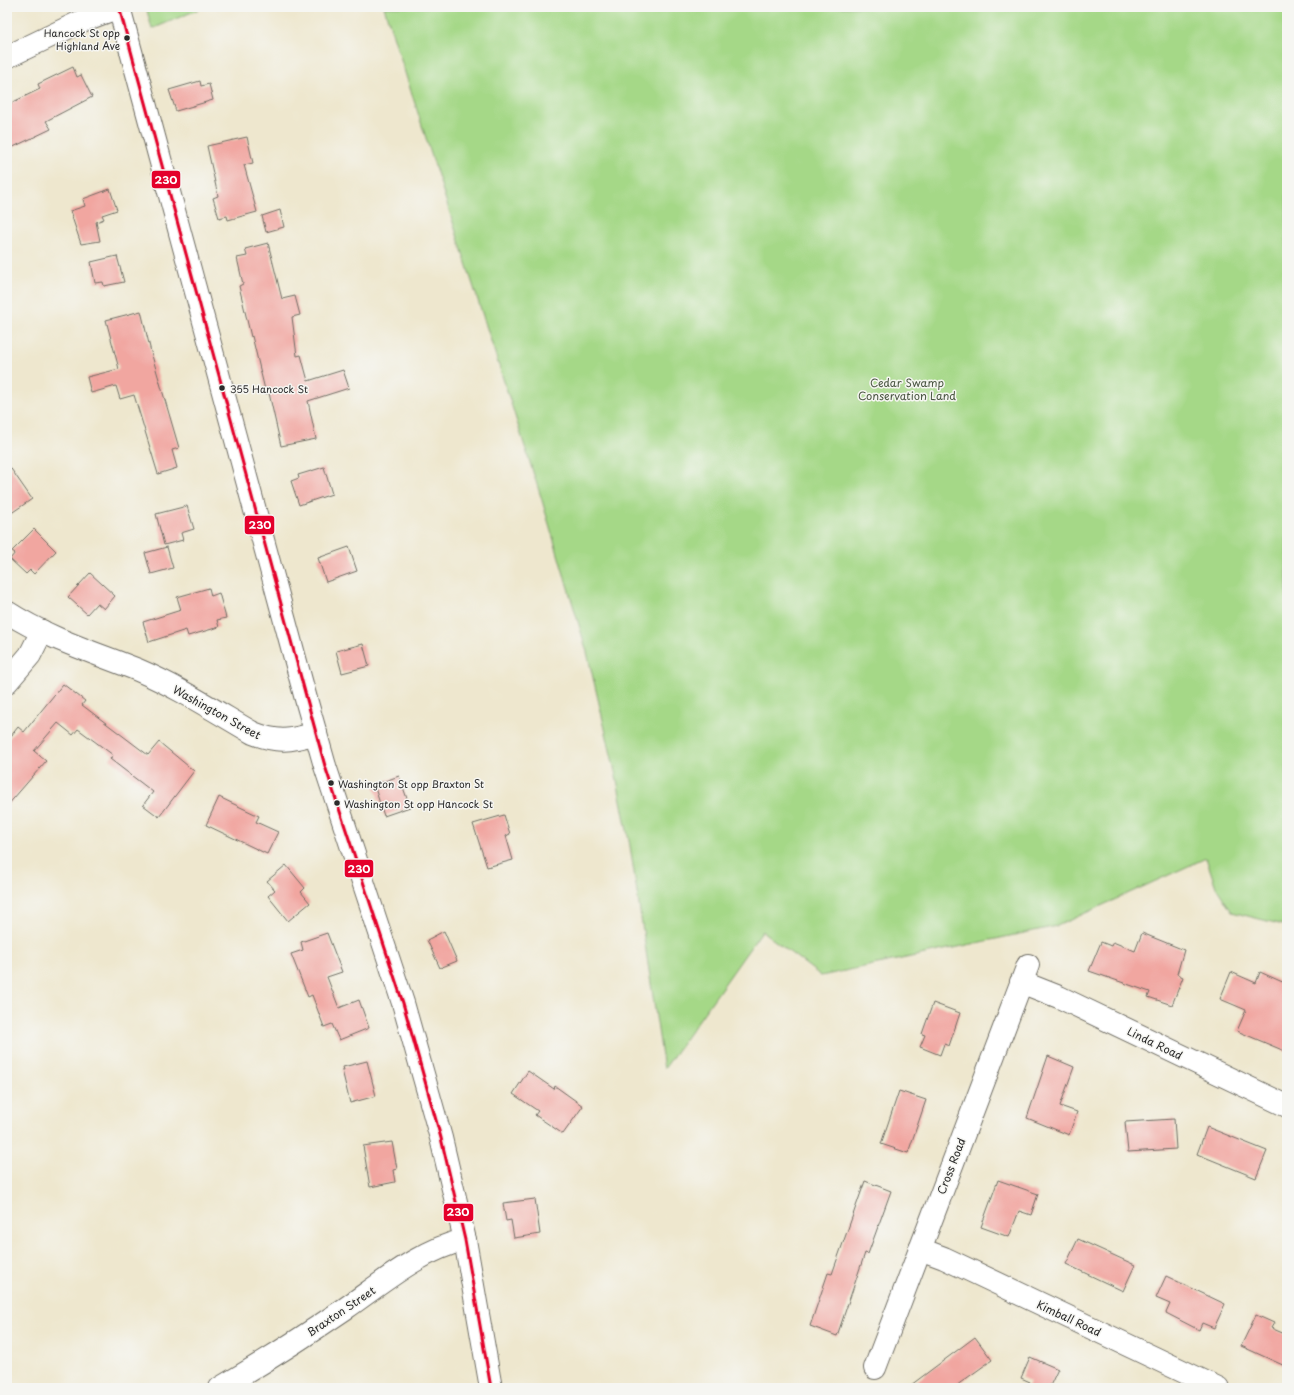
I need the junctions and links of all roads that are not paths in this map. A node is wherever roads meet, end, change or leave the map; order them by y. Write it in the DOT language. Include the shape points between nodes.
graph roads {
  1 [pos="119,7"];
  2 [pos="7,57"];
  3 [pos="7,612"];
  4 [pos="42,631"];
  5 [pos="7,682"];
  6 [pos="316,733"];
  7 [pos="1025,973"];
  8 [pos="1287,1106"];
  9 [pos="465,1240"];
  10 [pos="920,1249"];
  11 [pos="875,1368"];
  12 [pos="220,1388"];
  13 [pos="491,1388"];
  14 [pos="1218,1388"];
  1 -- 2 [label="street" via="82,21"];
  1 -- 6 [label="street"];
  3 -- 4 [label="street, Washington Street"];
  4 -- 5 [label="street" via="30,655"];
  4 -- 6 [label="street, Washington Street" via="177,689 266,738 290,740"];
  6 -- 9 [label="street" via="402,998 441,1138"];
  7 -- 8 [label="street, Linda Road" via="1059,997"];
  7 -- 10 [label="street, Cross Road"];
  9 -- 12 [label="street, Braxton Street" via="445,1245 421,1257 320,1326"];
  9 -- 13 [label="street"];
  10 -- 11 [label="street, Cross Road"];
  10 -- 14 [label="street, Kimball Road"];
}
